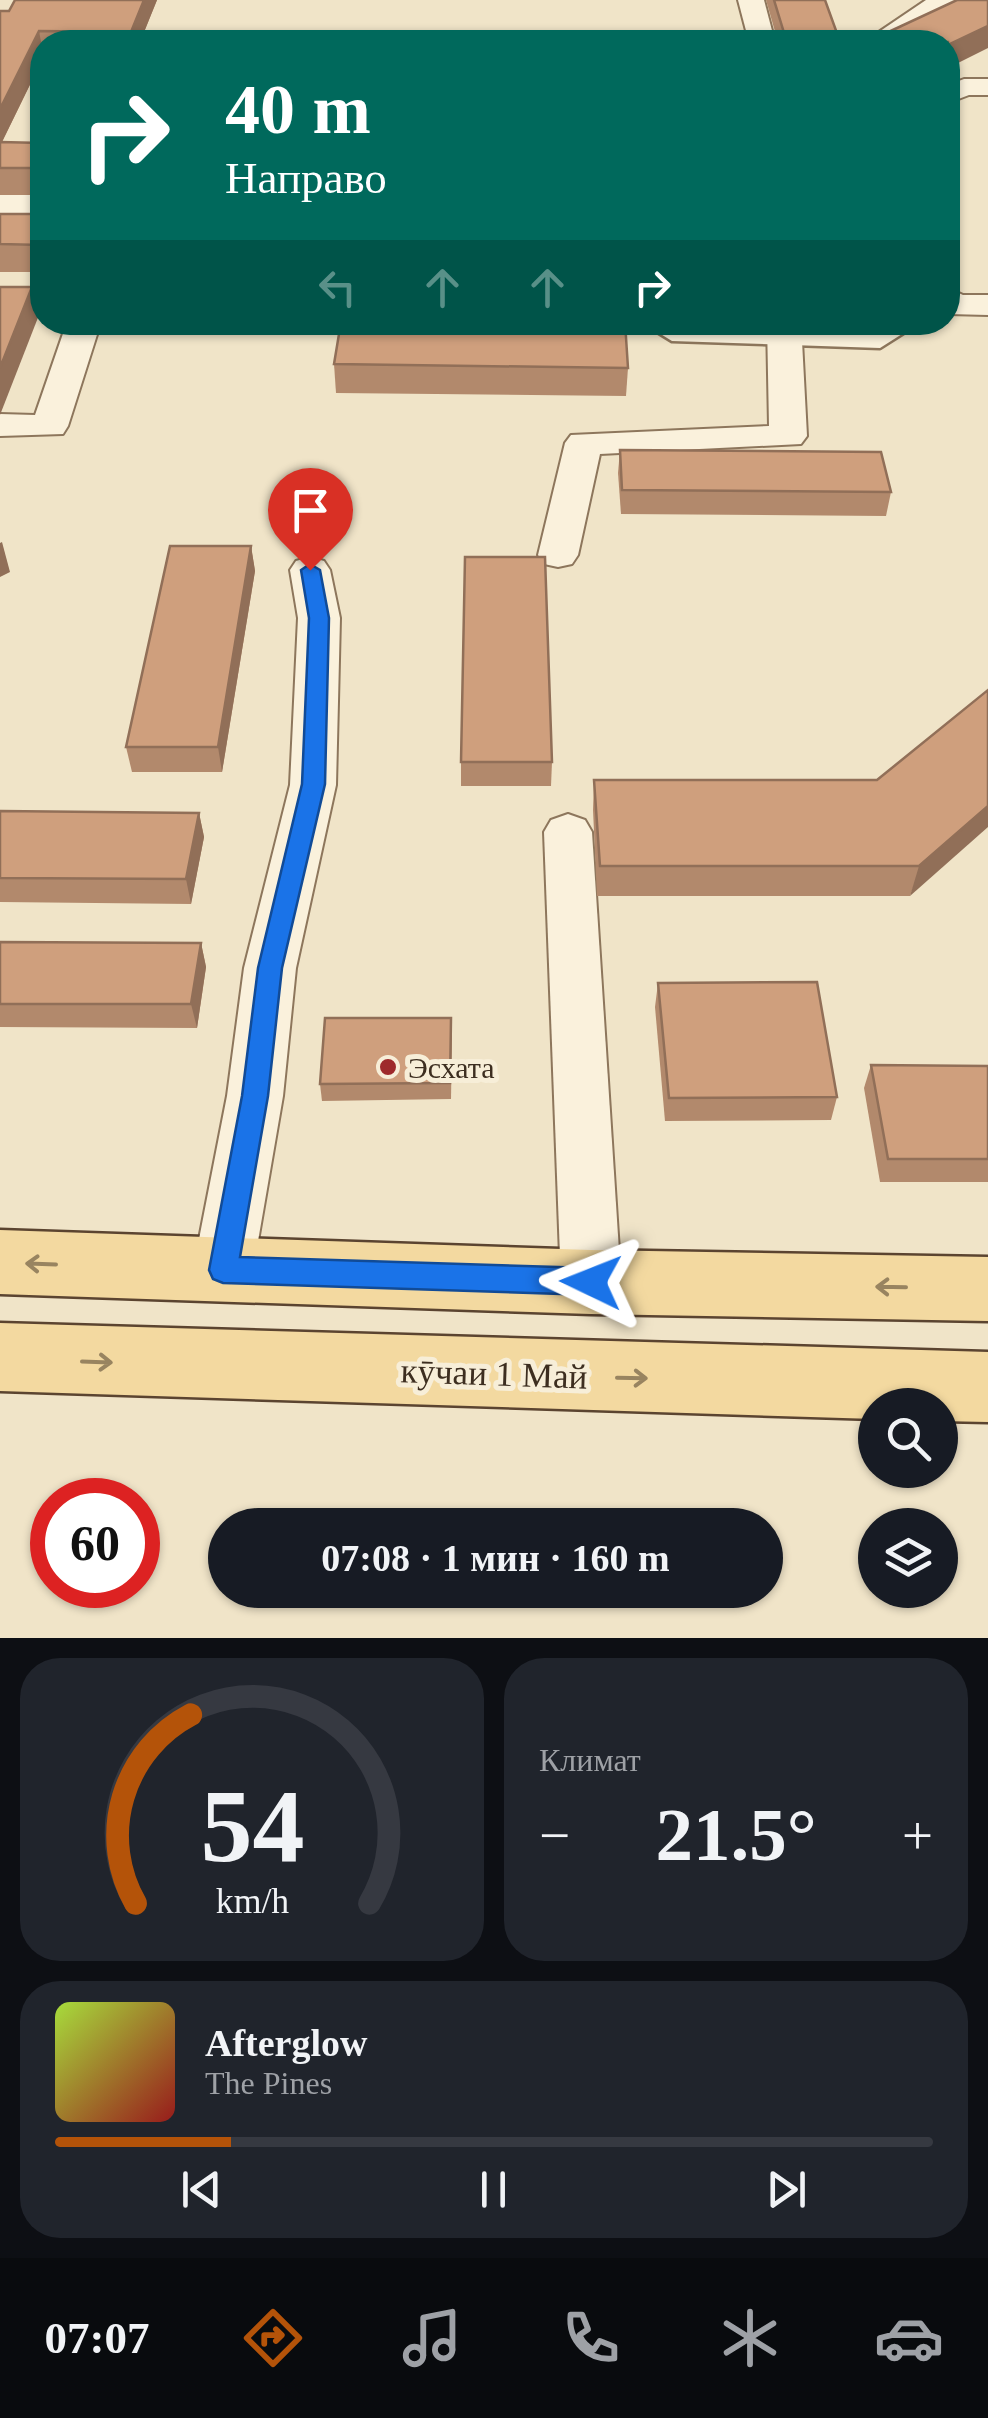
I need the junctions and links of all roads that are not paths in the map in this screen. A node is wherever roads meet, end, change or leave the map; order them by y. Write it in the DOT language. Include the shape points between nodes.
graph roads {
  1 [pos="751,0"];
  2 [pos="943,0"];
  3 [pos="759,30"];
  4 [pos="896,30"];
  5 [pos="988,87"];
  6 [pos="960,89"];
  7 [pos="0,204"];
  8 [pos="30,204"];
  9 [pos="960,304"];
  10 [pos="988,306"];
  11 [pos="80,335"];
  12 [pos="785,335"];
  13 [pos="832,335"];
  14 [pos="888,335"];
  15 [pos="0,425"];
  16 [pos="558,556"];
  17 [pos="310,570"];
  18 [pos="568,832"];
  19 [pos="0,1262"];
  20 [pos="223,1270"];
  21 [pos="591,1282"];
  22 [pos="988,1289"];
  23 [pos="0,1357"];
  24 [pos="988,1387"];
  1 -- 3 [label="street"];
  2 -- 4 [label="street"];
  5 -- 6 [label="street"];
  7 -- 8 [label="street"];
  9 -- 10 [label="street"];
  11 -- 15 [label="street" via="50,426"];
  12 -- 16 [label="street" via="788,436 584,442"];
  13 -- 14 [label="street"];
  17 -- 20 [label="street" via="319,618 314,784 270,968"];
  18 -- 21 [label="street"];
  20 -- 19 [label="main road, one-way"];
  20 -- 21 [label="main road"];
  22 -- 21 [label="main road, one-way"];
  23 -- 24 [label="main road, кӯчаи 1 Май, one-way"];
}
